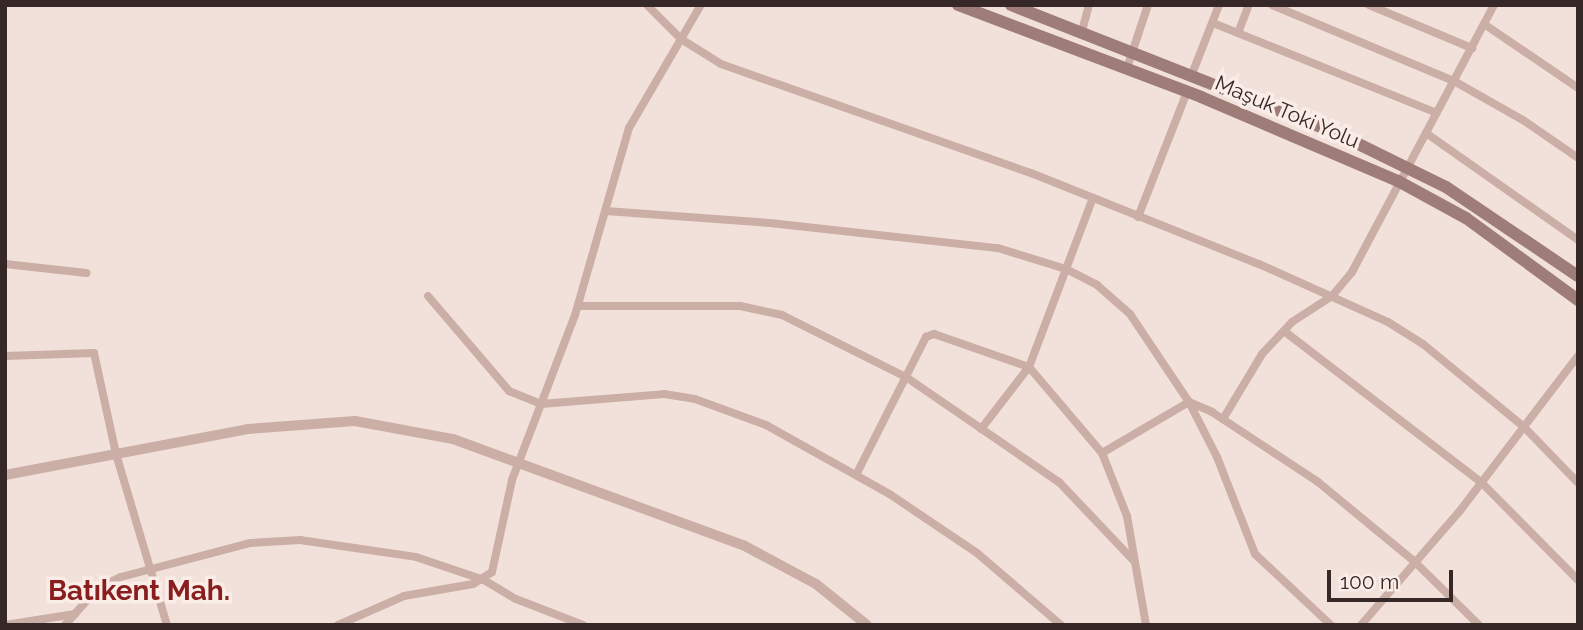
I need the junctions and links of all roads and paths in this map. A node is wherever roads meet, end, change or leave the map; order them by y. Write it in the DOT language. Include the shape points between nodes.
graph roads {
  1 [pos="647,5"];
  2 [pos="701,5"];
  3 [pos="958,5"];
  4 [pos="1011,5"];
  5 [pos="1089,5"];
  6 [pos="1148,5"];
  7 [pos="1219,5"];
  8 [pos="1249,5"];
  9 [pos="1272,5"];
  10 [pos="1369,5"];
  11 [pos="1494,5"];
  12 [pos="1213,23"];
  13 [pos="1485,24"];
  14 [pos="1082,31"];
  15 [pos="1238,33"];
  16 [pos="681,39"];
  17 [pos="1472,48"];
  18 [pos="1133,50"];
  19 [pos="1127,68"];
  20 [pos="1192,74"];
  21 [pos="1454,81"];
  22 [pos="1578,88"];
  23 [pos="1187,92"];
  24 [pos="1437,113"];
  25 [pos="1426,133"];
  26 [pos="1578,158"];
  27 [pos="1406,167"];
  28 [pos="1398,181"];
  29 [pos="1093,198"];
  30 [pos="606,211"];
  31 [pos="1138,216"];
  32 [pos="1578,240"];
  33 [pos="5,264"];
  34 [pos="1066,269"];
  35 [pos="87,273"];
  36 [pos="1578,276"];
  37 [pos="428,296"];
  38 [pos="1332,296"];
  39 [pos="1578,300"];
  40 [pos="578,306"];
  41 [pos="1284,331"];
  42 [pos="5,356"];
  43 [pos="1578,356"];
  44 [pos="1029,367"];
  45 [pos="906,377"];
  46 [pos="1189,402"];
  47 [pos="541,404"];
  48 [pos="1223,419"];
  49 [pos="1523,426"];
  50 [pos="981,429"];
  51 [pos="1102,453"];
  52 [pos="116,454"];
  53 [pos="519,463"];
  54 [pos="5,475"];
  55 [pos="856,475"];
  56 [pos="1481,482"];
  57 [pos="1578,483"];
  58 [pos="1134,561"];
  59 [pos="1414,561"];
  60 [pos="147,569"];
  61 [pos="484,580"];
  62 [pos="1578,580"];
  63 [pos="75,614"];
  64 [pos="5,625"];
  65 [pos="65,625"];
  66 [pos="167,625"];
  67 [pos="338,625"];
  68 [pos="583,625"];
  69 [pos="867,625"];
  70 [pos="1061,625"];
  71 [pos="1146,625"];
  72 [pos="1331,625"];
  73 [pos="1361,625"];
  74 [pos="1479,625"];
  1 -- 16 [label="street"];
  2 -- 16 [label="street"];
  3 -- 19 [label="main road, Maşuk Toki Yolu"];
  4 -- 14 [label="main road"];
  5 -- 14 [label="street"];
  6 -- 18 [label="street"];
  7 -- 12 [label="street"];
  8 -- 15 [label="street"];
  9 -- 21 [label="street"];
  10 -- 17 [label="street"];
  11 -- 13 [label="street"];
  12 -- 15 [label="street"];
  12 -- 20 [label="street"];
  13 -- 17 [label="street"];
  13 -- 22 [label="street"];
  14 -- 18 [label="main road"];
  15 -- 24 [label="street"];
  16 -- 29 [label="street" via="749,75"];
  16 -- 30 [label="street" via="629,128"];
  17 -- 21 [label="street"];
  18 -- 19 [label="street"];
  18 -- 20 [label="main road"];
  19 -- 23 [label="main road, Maşuk Toki Yolu"];
  20 -- 27 [label="main road"];
  21 -- 24 [label="street"];
  21 -- 26 [label="street"];
  23 -- 28 [label="main road, Maşuk Toki Yolu"];
  23 -- 31 [label="street"];
  24 -- 25 [label="street"];
  25 -- 27 [label="street"];
  25 -- 32 [label="street"];
  27 -- 28 [label="street"];
  27 -- 36 [label="main road" via="1500,220"];
  28 -- 38 [label="street" via="1352,272"];
  28 -- 39 [label="main road, Maşuk Toki Yolu" via="1466,218"];
  29 -- 31 [label="street"];
  29 -- 34 [label="street"];
  30 -- 34 [label="street" via="998,248"];
  30 -- 40 [label="street"];
  31 -- 38 [label="street"];
  33 -- 35 [label="street"];
  34 -- 44 [label="street"];
  34 -- 46 [label="street" via="1097,285 1130,314"];
  37 -- 47 [label="street" via="509,391"];
  38 -- 41 [label="street"];
  38 -- 49 [label="street" via="1423,344"];
  40 -- 45 [label="street" via="758,308 818,332"];
  40 -- 47 [label="street"];
  41 -- 48 [label="street" via="1262,354"];
  41 -- 56 [label="street"];
  42 -- 52 [label="street" via="94,353"];
  43 -- 49 [label="street"];
  44 -- 45 [label="street" via="933,334 926,337"];
  44 -- 50 [label="street"];
  44 -- 51 [label="street"];
  45 -- 50 [label="street"];
  45 -- 55 [label="street"];
  46 -- 48 [label="street"];
  46 -- 51 [label="street"];
  46 -- 72 [label="street" via="1255,554"];
  47 -- 53 [label="street"];
  47 -- 55 [label="street" via="664,394 695,399 766,425"];
  48 -- 59 [label="street" via="1318,482"];
  49 -- 56 [label="street"];
  49 -- 57 [label="street"];
  50 -- 58 [label="street" via="1059,482"];
  51 -- 58 [label="street" via="1127,516"];
  52 -- 53 [label="street" via="248,429 355,421 453,439"];
  52 -- 54 [label="street"];
  52 -- 60 [label="street"];
  53 -- 61 [label="street" via="492,572"];
  53 -- 69 [label="street" via="743,545 816,584"];
  55 -- 70 [label="street" via="977,552"];
  56 -- 59 [label="street"];
  56 -- 62 [label="street"];
  58 -- 71 [label="street"];
  59 -- 73 [label="street"];
  59 -- 74 [label="street"];
  60 -- 61 [label="street" via="250,543 300,540 416,557"];
  60 -- 63 [label="street" via="98,588"];
  60 -- 66 [label="street"];
  61 -- 67 [label="street" via="404,596"];
  61 -- 68 [label="street" via="516,600"];
  63 -- 64 [label="street"];
  63 -- 65 [label="street"];
}
